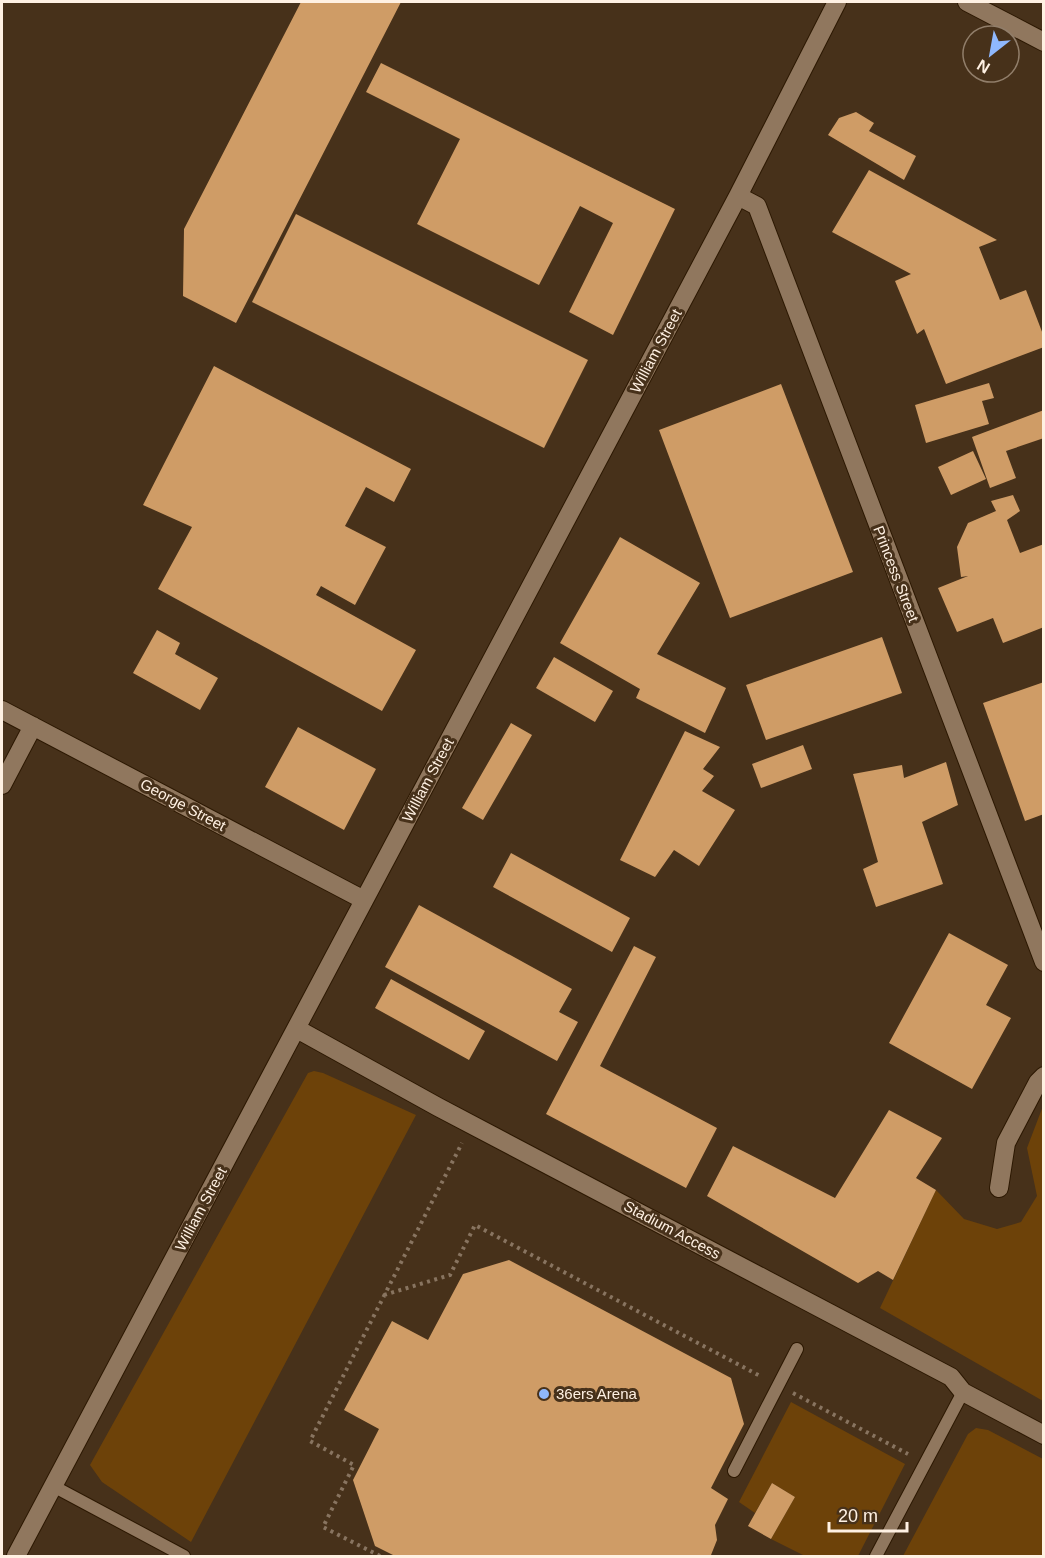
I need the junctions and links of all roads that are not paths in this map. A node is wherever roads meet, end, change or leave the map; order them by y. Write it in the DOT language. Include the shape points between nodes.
graph roads {
  1 [pos="967,2"];
  2 [pos="833,3"];
  3 [pos="1044,42"];
  4 [pos="738,196"];
  5 [pos="2,710"];
  6 [pos="33,726"];
  7 [pos="2,785"];
  8 [pos="364,900"];
  9 [pos="1044,962"];
  10 [pos="297,1029"];
  11 [pos="1044,1076"];
  12 [pos="999,1188"];
  13 [pos="797,1349"];
  14 [pos="963,1392"];
  15 [pos="1044,1435"];
  16 [pos="734,1471"];
  17 [pos="53,1486"];
  18 [pos="16,1557"];
  19 [pos="184,1557"];
  20 [pos="876,1557"];
  1 -- 3 [label="street"];
  2 -- 4 [label="street, William Street"];
  4 -- 8 [label="street, William Street"];
  4 -- 9 [label="street, Princess Street" via="757,206"];
  5 -- 6 [label="street, George Street"];
  6 -- 7 [label="street"];
  6 -- 8 [label="street, George Street"];
  8 -- 10 [label="street, William Street"];
  10 -- 14 [label="street, Stadium Access" via="471,1125 951,1377"];
  10 -- 17 [label="street, William Street"];
  11 -- 12 [label="street" via="1006,1143"];
  13 -- 16 [label="lane"];
  14 -- 15 [label="street, Stadium Access"];
  14 -- 20 [label="lane"];
  17 -- 18 [label="street, William Street"];
  17 -- 19 [label="lane"];
}
